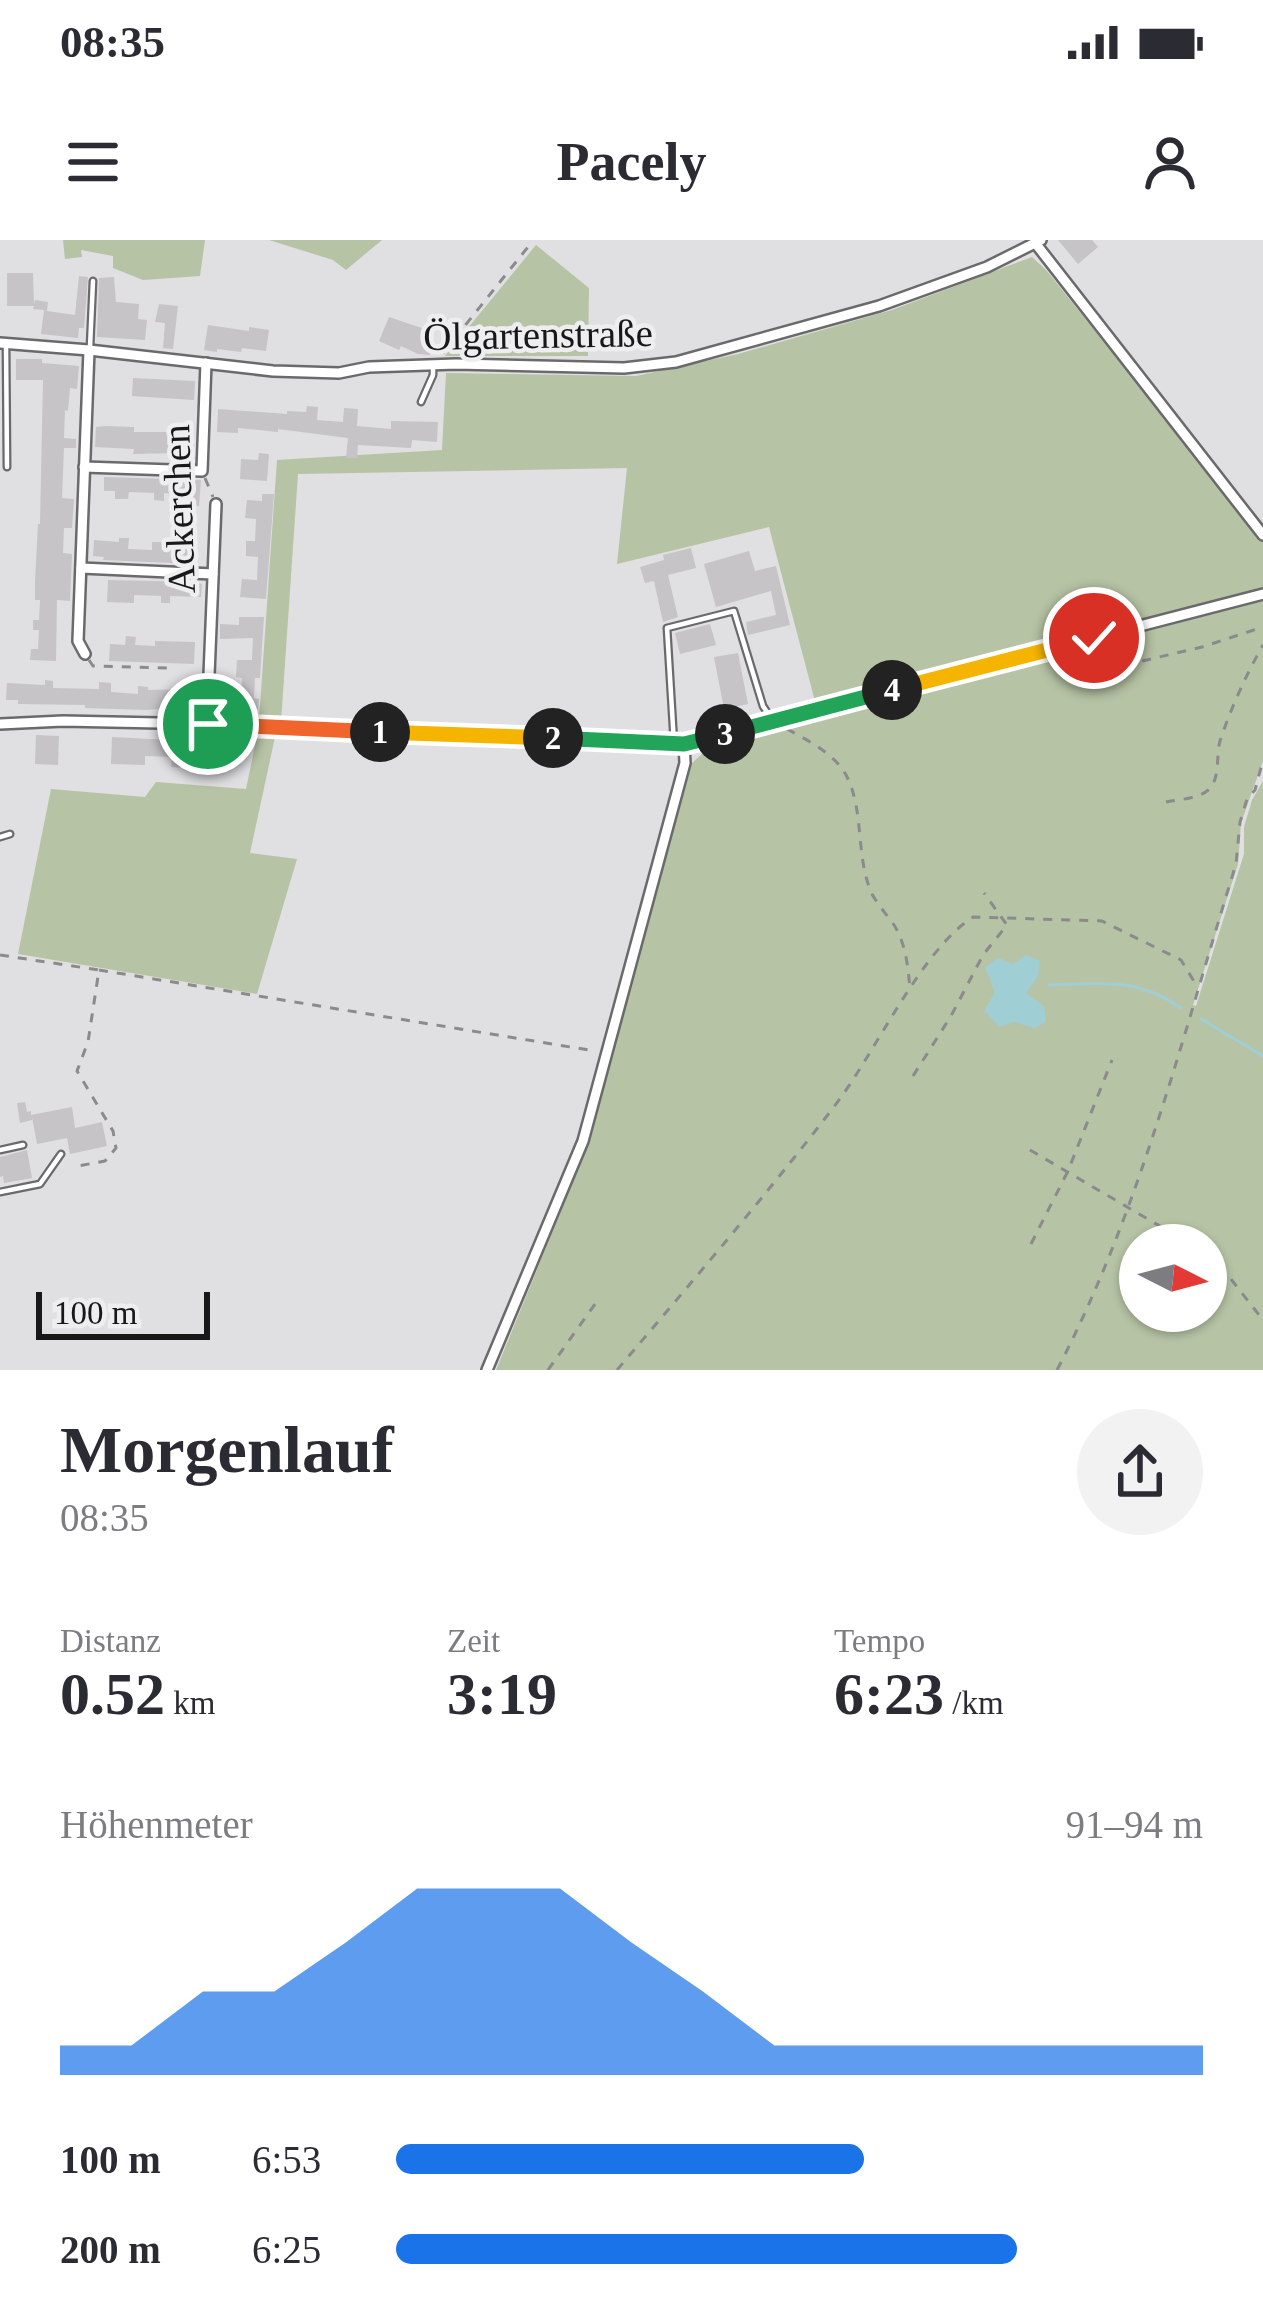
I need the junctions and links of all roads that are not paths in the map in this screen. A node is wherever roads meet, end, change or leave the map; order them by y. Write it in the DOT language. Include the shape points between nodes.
graph roads {
  1 [pos="1038,241"];
  2 [pos="93,281"];
  3 [pos="3,343"];
  4 [pos="89,350"];
  5 [pos="206,363"];
  6 [pos="434,364"];
  7 [pos="421,402"];
  8 [pos="7,467"];
  9 [pos="84,467"];
  10 [pos="216,504"];
  11 [pos="1263,535"];
  12 [pos="81,568"];
  13 [pos="213,574"];
  14 [pos="1263,594"];
  15 [pos="85,654"];
  16 [pos="773,721"];
  17 [pos="0,724"];
  18 [pos="208,724"];
  19 [pos="679,744"];
  20 [pos="10,834"];
  21 [pos="0,837"];
  22 [pos="23,1145"];
  23 [pos="0,1150"];
  24 [pos="61,1154"];
  25 [pos="0,1192"];
  26 [pos="487,1370"];
  1 -- 6 [label="street, Ölgartenstraße" via="880,306 676,362"];
  1 -- 11 [label="street"];
  2 -- 4 [label="lane"];
  3 -- 4 [label="street, Ölgartenstraße"];
  3 -- 8 [label="lane, Ölgartenstraße"];
  4 -- 5 [label="street, Ölgartenstraße"];
  4 -- 9 [label="street"];
  5 -- 6 [label="street, Ölgartenstraße" via="339,373"];
  5 -- 9 [label="street, Ackerchen" via="202,471"];
  6 -- 7 [label="lane"];
  9 -- 12 [label="street"];
  10 -- 13 [label="street, Ackerchen"];
  12 -- 13 [label="street"];
  12 -- 15 [label="street" via="78,640"];
  13 -- 18 [label="street, Ackerchen"];
  14 -- 16 [label="street"];
  16 -- 19 [label="street"];
  16 -- 19 [label="lane" via="734,611 667,628"];
  17 -- 18 [label="street"];
  18 -- 19 [label="street"];
  19 -- 26 [label="street" via="685,763 583,1141"];
  20 -- 21 [label="lane"];
  22 -- 23 [label="lane"];
  24 -- 25 [label="lane" via="40,1184"];
}
